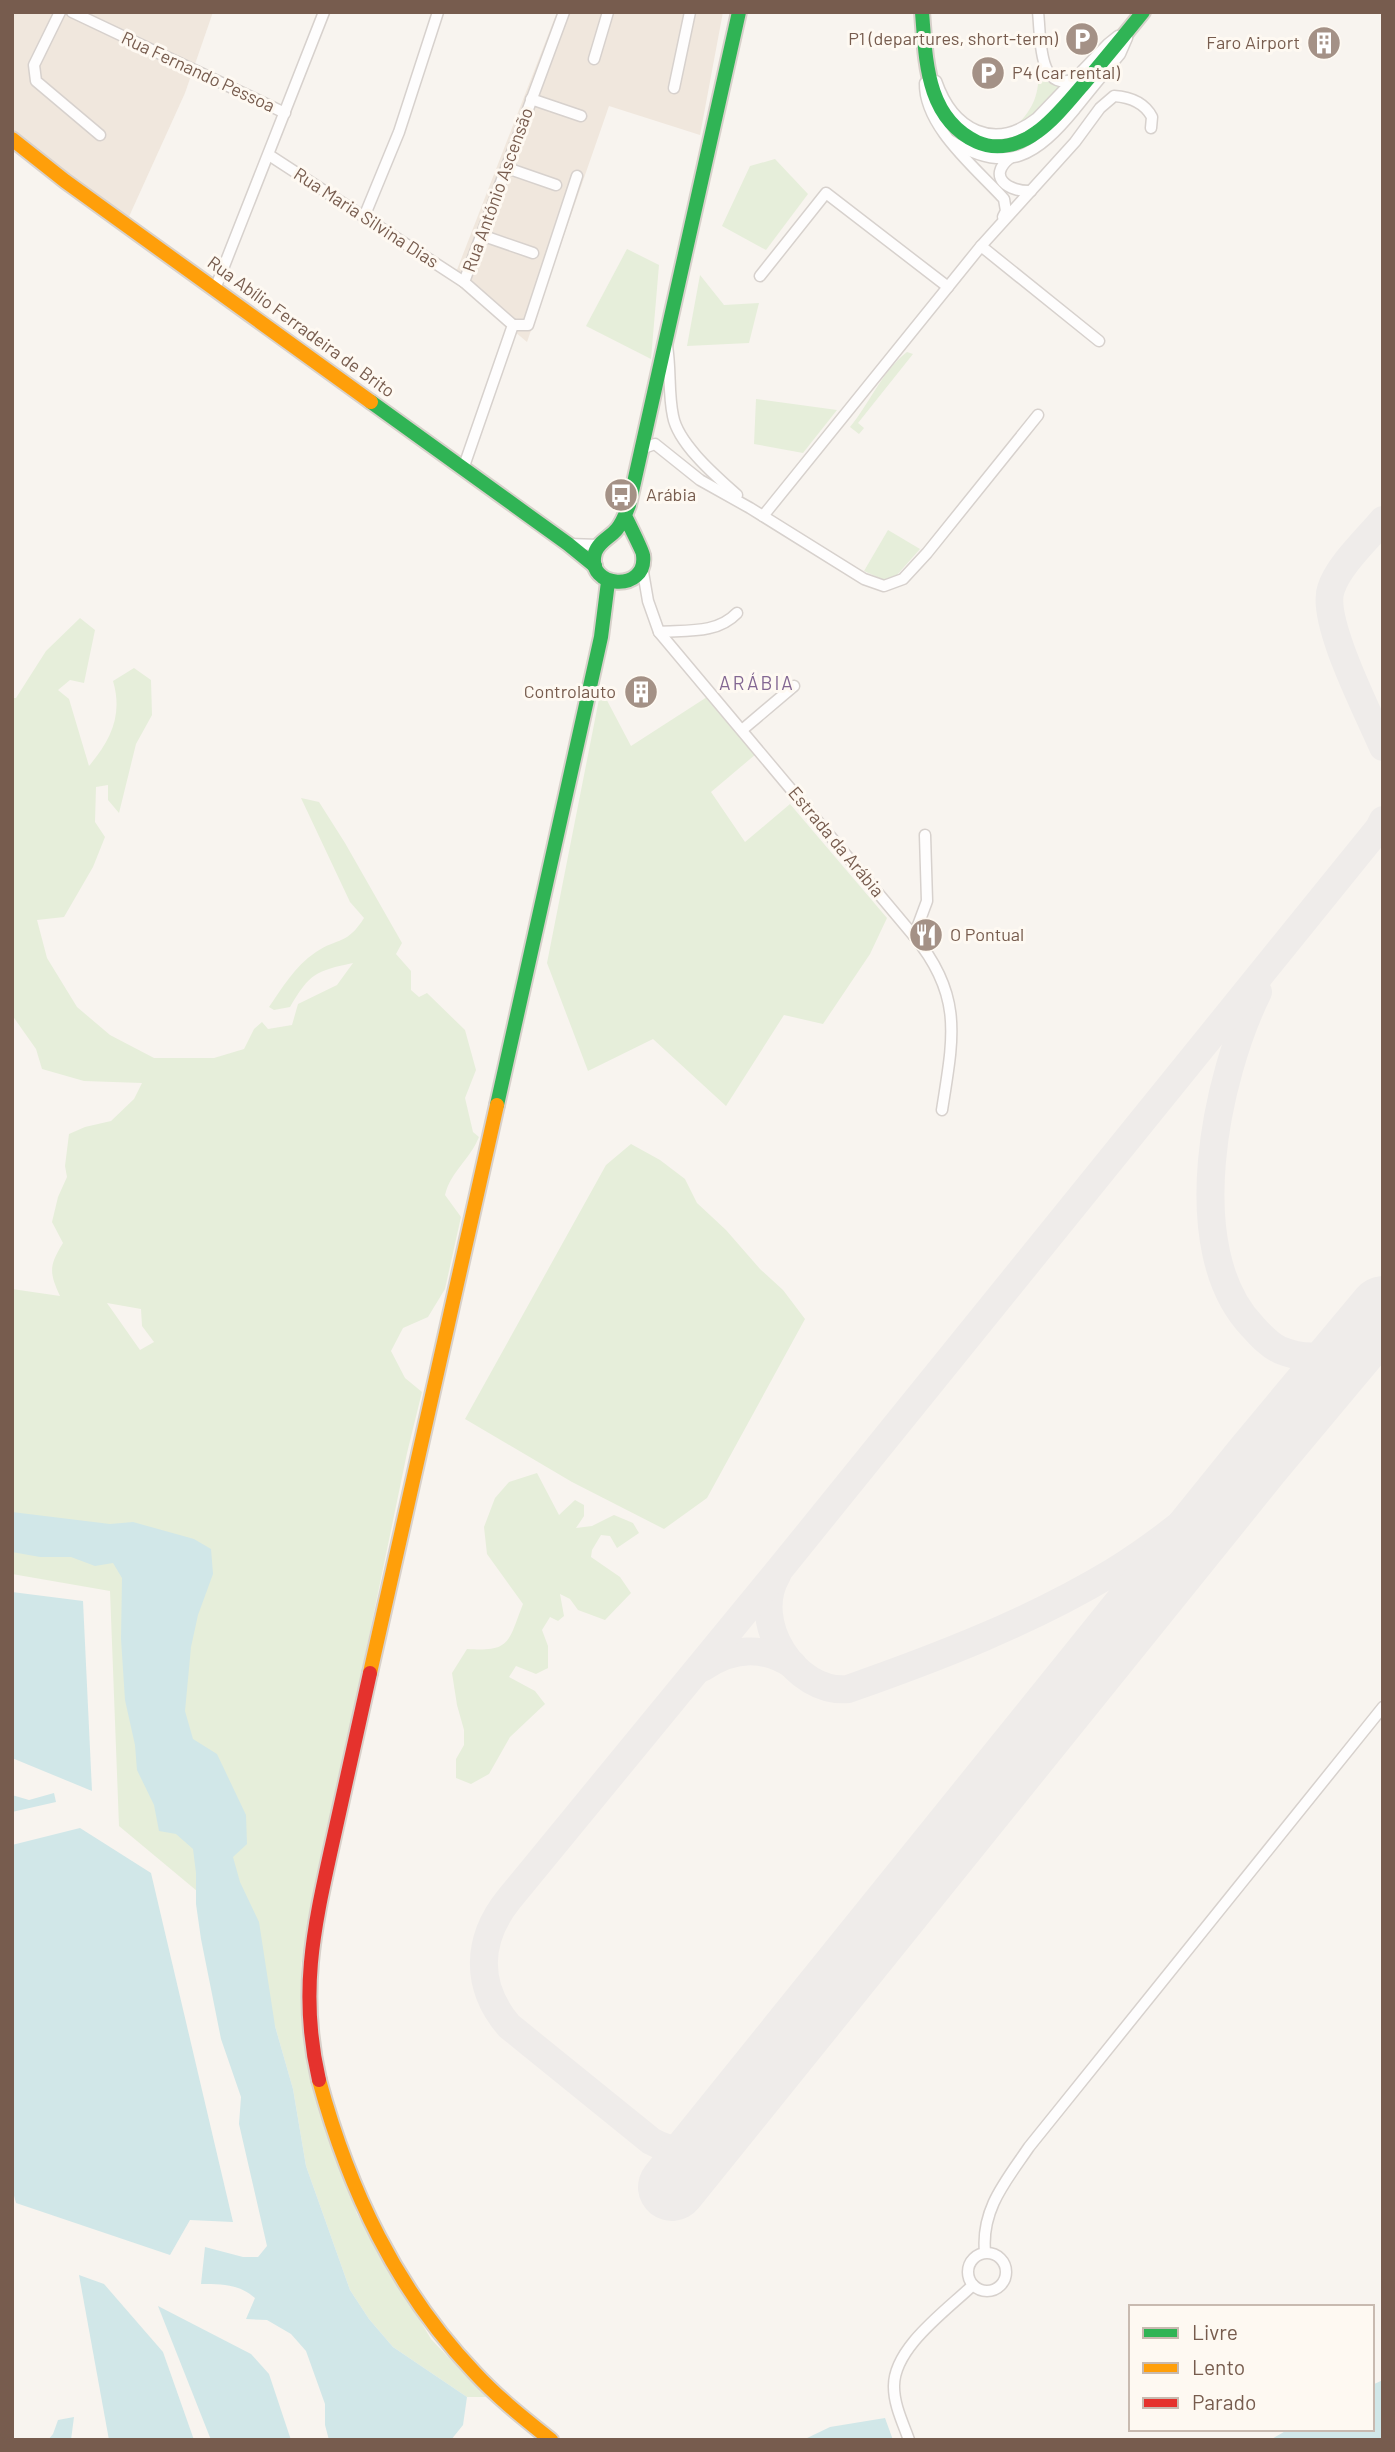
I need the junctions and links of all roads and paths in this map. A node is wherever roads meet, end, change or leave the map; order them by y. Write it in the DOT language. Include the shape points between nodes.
graph roads {
  1 [pos="60,12"];
  2 [pos="72,12"];
  3 [pos="438,12"];
  4 [pos="564,12"];
  5 [pos="608,12"];
  6 [pos="690,12"];
  7 [pos="739,12"];
  8 [pos="922,12"];
  9 [pos="1038,12"];
  10 [pos="1143,12"];
  11 [pos="324,13"];
  12 [pos="1133,25"];
  13 [pos="926,51"];
  14 [pos="594,59"];
  15 [pos="1079,77"];
  16 [pos="674,88"];
  17 [pos="531,99"];
  18 [pos="285,113"];
  19 [pos="581,116"];
  20 [pos="1151,128"];
  21 [pos="100,135"];
  22 [pos="12,139"];
  23 [pos="951,141"];
  24 [pos="269,155"];
  25 [pos="1010,158"];
  26 [pos="507,168"];
  27 [pos="578,176"];
  28 [pos="556,185"];
  29 [pos="1031,191"];
  30 [pos="364,217"];
  31 [pos="1001,223"];
  32 [pos="481,235"];
  33 [pos="981,246"];
  34 [pos="533,253"];
  35 [pos="760,276"];
  36 [pos="464,282"];
  37 [pos="948,287"];
  38 [pos="215,289"];
  39 [pos="513,325"];
  40 [pos="666,340"];
  41 [pos="1099,341"];
  42 [pos="1038,415"];
  43 [pos="641,449"];
  44 [pos="463,469"];
  45 [pos="750,508"];
  46 [pos="625,516"];
  47 [pos="763,516"];
  48 [pos="635,541"];
  49 [pos="603,542"];
  50 [pos="568,544"];
  51 [pos="595,566"];
  52 [pos="642,566"];
  53 [pos="619,583"];
  54 [pos="648,601"];
  55 [pos="737,613"];
  56 [pos="659,632"];
  57 [pos="794,686"];
  58 [pos="741,730"];
  59 [pos="925,835"];
  60 [pos="914,936"];
  61 [pos="942,1110"];
  62 [pos="1383,1707"];
  63 [pos="985,2252"];
  64 [pos="973,2285"];
  65 [pos="551,2440"];
  66 [pos="909,2440"];
  1 -- 21 [label="street" via="34,65 36,81"];
  2 -- 18 [label="street, Rua Fernando Pessoa"];
  3 -- 30 [label="street" via="399,132"];
  4 -- 17 [label="street, Rua António Ascensão"];
  5 -- 14 [label="street"];
  6 -- 16 [label="street"];
  7 -- 40 [label="street"];
  8 -- 13 [label="street"];
  9 -- 15 [label="street" via="1048,73 1058,80"];
  10 -- 12 [label="street"];
  11 -- 18 [label="street"];
  12 -- 13 [label="street" via="1039,131 1021,143 1003,146 968,139 947,122 930,87"];
  12 -- 15 [label="street" via="1108,44"];
  12 -- 25 [label="street" via="1120,54 1054,134 1033,150"];
  13 -- 15 [label="street" via="953,115 987,134 1024,128"];
  13 -- 23 [label="street" via="929,104 939,129"];
  17 -- 19 [label="street"];
  17 -- 26 [label="street, Rua António Ascensão"];
  18 -- 24 [label="street"];
  20 -- 29 [label="street" via="1152,117 1144,106 1130,97 1114,96"];
  22 -- 38 [label="street, Rua Abílio Ferradeira de Brito"];
  23 -- 25 [label="street" via="979,156"];
  23 -- 31 [label="street" via="1004,199"];
  24 -- 30 [label="street, Rua Maria Silvina Dias"];
  24 -- 38 [label="street"];
  25 -- 29 [label="street" via="1003,163 1004,183 1020,192"];
  26 -- 28 [label="street"];
  26 -- 32 [label="street, Rua António Ascensão"];
  27 -- 39 [label="street" via="527,325"];
  29 -- 31 [label="street"];
  30 -- 36 [label="street, Rua Maria Silvina Dias"];
  31 -- 33 [label="street"];
  32 -- 34 [label="street"];
  32 -- 36 [label="street, Rua António Ascensão"];
  33 -- 37 [label="street"];
  33 -- 41 [label="street"];
  35 -- 37 [label="street" via="826,193"];
  36 -- 39 [label="street, Rua António Ascensão"];
  37 -- 47 [label="street"];
  38 -- 44 [label="street, Rua Abílio Ferradeira de Brito"];
  39 -- 44 [label="street"];
  40 -- 43 [label="street"];
  40 -- 45 [label="street" via="677,429 709,469"];
  42 -- 47 [label="street" via="927,553 893,585 874,584"];
  43 -- 45 [label="street" via="655,443 700,480"];
  43 -- 46 [label="street"];
  44 -- 50 [label="street, Rua Abílio Ferradeira de Brito"];
  45 -- 47 [label="street"];
  46 -- 48 [label="street"];
  46 -- 49 [label="street" via="618,530"];
  48 -- 49 [label="street" via="625,536"];
  48 -- 52 [label="street" via="642,553"];
  49 -- 50 [label="street"];
  49 -- 51 [label="street" via="595,554"];
  50 -- 51 [label="street, Rua Abílio Ferradeira de Brito"];
  51 -- 53 [label="street" via="602,578"];
  52 -- 53 [label="street" via="635,578"];
  52 -- 54 [label="street, Estrada da Arábia"];
  53 -- 54 [label="street"];
  53 -- 65 [label="street" via="601,637 315,1922 307,1984 309,2041 319,2083 358,2200 386,2255 446,2343 499,2399"];
  54 -- 56 [label="street, Estrada da Arábia"];
  55 -- 56 [label="street" via="716,628"];
  56 -- 58 [label="street, Estrada da Arábia"];
  57 -- 58 [label="street"];
  58 -- 60 [label="street, Estrada da Arábia"];
  59 -- 60 [label="street" via="927,901"];
  60 -- 61 [label="street, Estrada da Arábia" via="944,981 953,1023"];
  62 -- 63 [label="street" via="1029,2147 985,2221"];
  63 -- 64 [label="street" via="970,2263 968,2275"];
  63 -- 64 [label="street" via="1004,2262 1005,2280 990,2291"];
  64 -- 66 [label="street" via="916,2340 897,2368 895,2401"];
}
